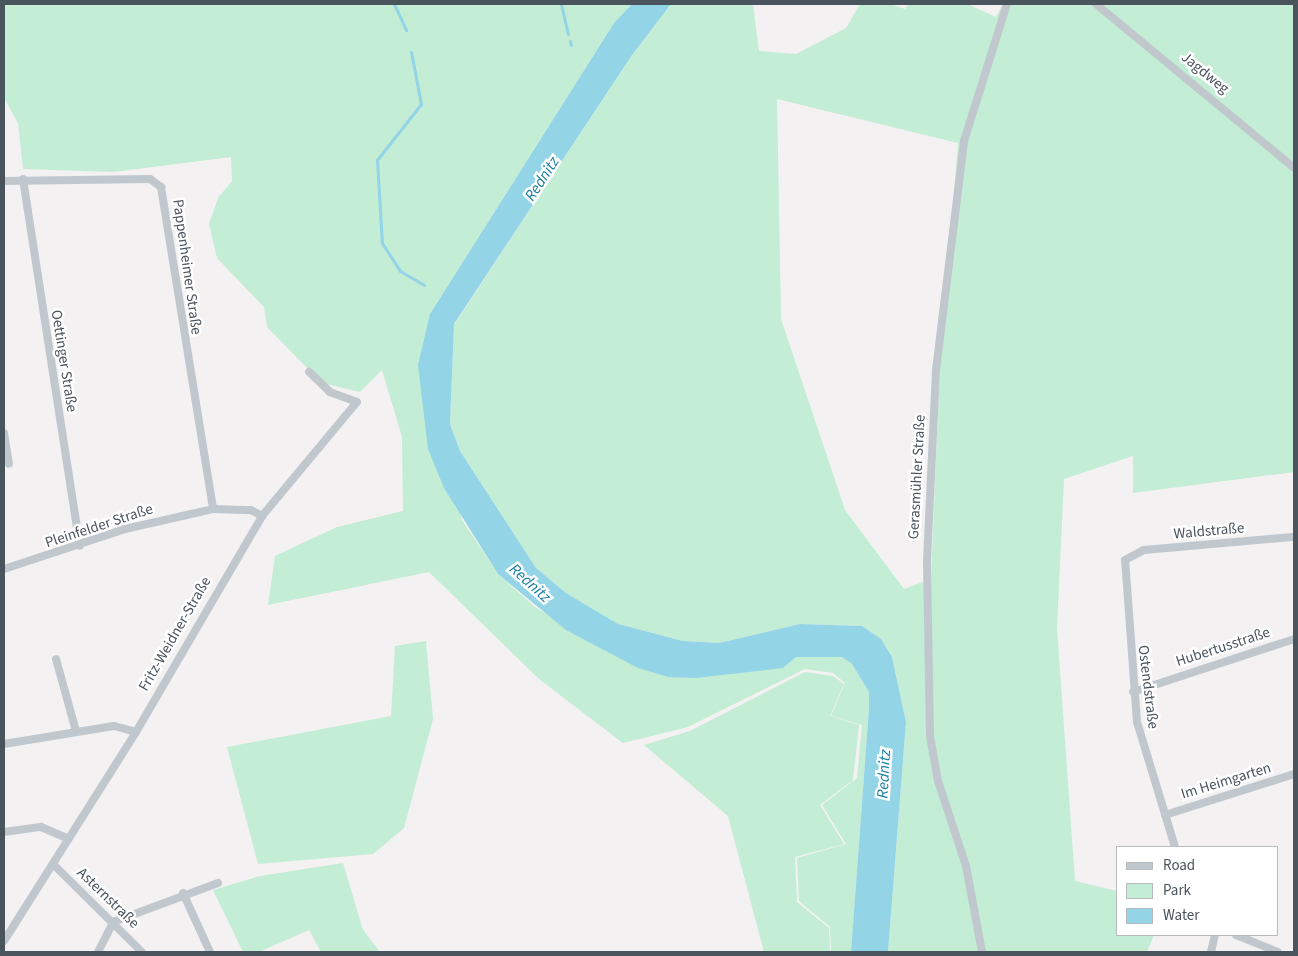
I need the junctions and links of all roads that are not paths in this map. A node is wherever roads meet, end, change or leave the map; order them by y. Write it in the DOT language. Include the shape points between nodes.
graph roads {
  1 [pos="1007,4"];
  2 [pos="1096,4"];
  3 [pos="1294,168"];
  4 [pos="23,180"];
  5 [pos="4,182"];
  6 [pos="309,372"];
  7 [pos="4,433"];
  8 [pos="9,464"];
  9 [pos="212,509"];
  10 [pos="262,516"];
  11 [pos="1294,537"];
  12 [pos="80,546"];
  13 [pos="1128,556"];
  14 [pos="4,569"];
  15 [pos="1294,639"];
  16 [pos="56,660"];
  17 [pos="1133,692"];
  18 [pos="76,731"];
  19 [pos="136,732"];
  20 [pos="4,744"];
  21 [pos="1294,774"];
  22 [pos="1165,815"];
  23 [pos="4,832"];
  24 [pos="69,839"];
  25 [pos="1175,846"];
  26 [pos="54,865"];
  27 [pos="218,883"];
  28 [pos="183,893"];
  29 [pos="114,922"];
  30 [pos="1215,936"];
  31 [pos="1238,936"];
  32 [pos="4,941"];
  33 [pos="98,952"];
  34 [pos="142,952"];
  35 [pos="210,952"];
  36 [pos="982,952"];
  37 [pos="1210,952"];
  38 [pos="1278,952"];
  1 -- 36 [label="street, Gerasmühler Straße" via="964,141 936,370 927,561 930,736 938,781 966,866"];
  2 -- 3 [label="street, Jagdweg"];
  4 -- 5 [label="street, Pappenheimer Straße"];
  4 -- 9 [label="street, Pappenheimer Straße" via="150,179 161,187"];
  4 -- 12 [label="street, Oettinger Straße"];
  6 -- 10 [label="street, Fritz-Weidner-Straße" via="330,392 357,402"];
  7 -- 8 [label="street"];
  9 -- 10 [label="street, Pleinfelder Straße" via="251,510"];
  9 -- 12 [label="street, Pleinfelder Straße" via="125,529"];
  10 -- 19 [label="street, Fritz-Weidner-Straße"];
  11 -- 13 [label="street, Waldstraße" via="1144,550"];
  12 -- 14 [label="street, Pleinfelder Straße"];
  13 -- 17 [label="street, Ostendstraße" via="1123,573"];
  15 -- 17 [label="street, Hubertusstraße"];
  16 -- 18 [label="street"];
  17 -- 22 [label="street, Ostendstraße" via="1140,735"];
  18 -- 19 [label="street" via="114,726"];
  18 -- 20 [label="street"];
  19 -- 24 [label="street, Fritz-Weidner-Straße"];
  21 -- 22 [label="street, Im Heimgarten"];
  22 -- 25 [label="street, Ostendstraße"];
  23 -- 24 [label="street" via="41,827"];
  24 -- 26 [label="street, Fritz-Weidner-Straße"];
  26 -- 29 [label="street, Asternstraße"];
  26 -- 32 [label="street, Fritz-Weidner-Straße"];
  27 -- 28 [label="street"];
  28 -- 29 [label="street"];
  28 -- 35 [label="street"];
  29 -- 33 [label="street"];
  29 -- 34 [label="street, Asternstraße"];
  30 -- 37 [label="street"];
  31 -- 38 [label="street"];
}
